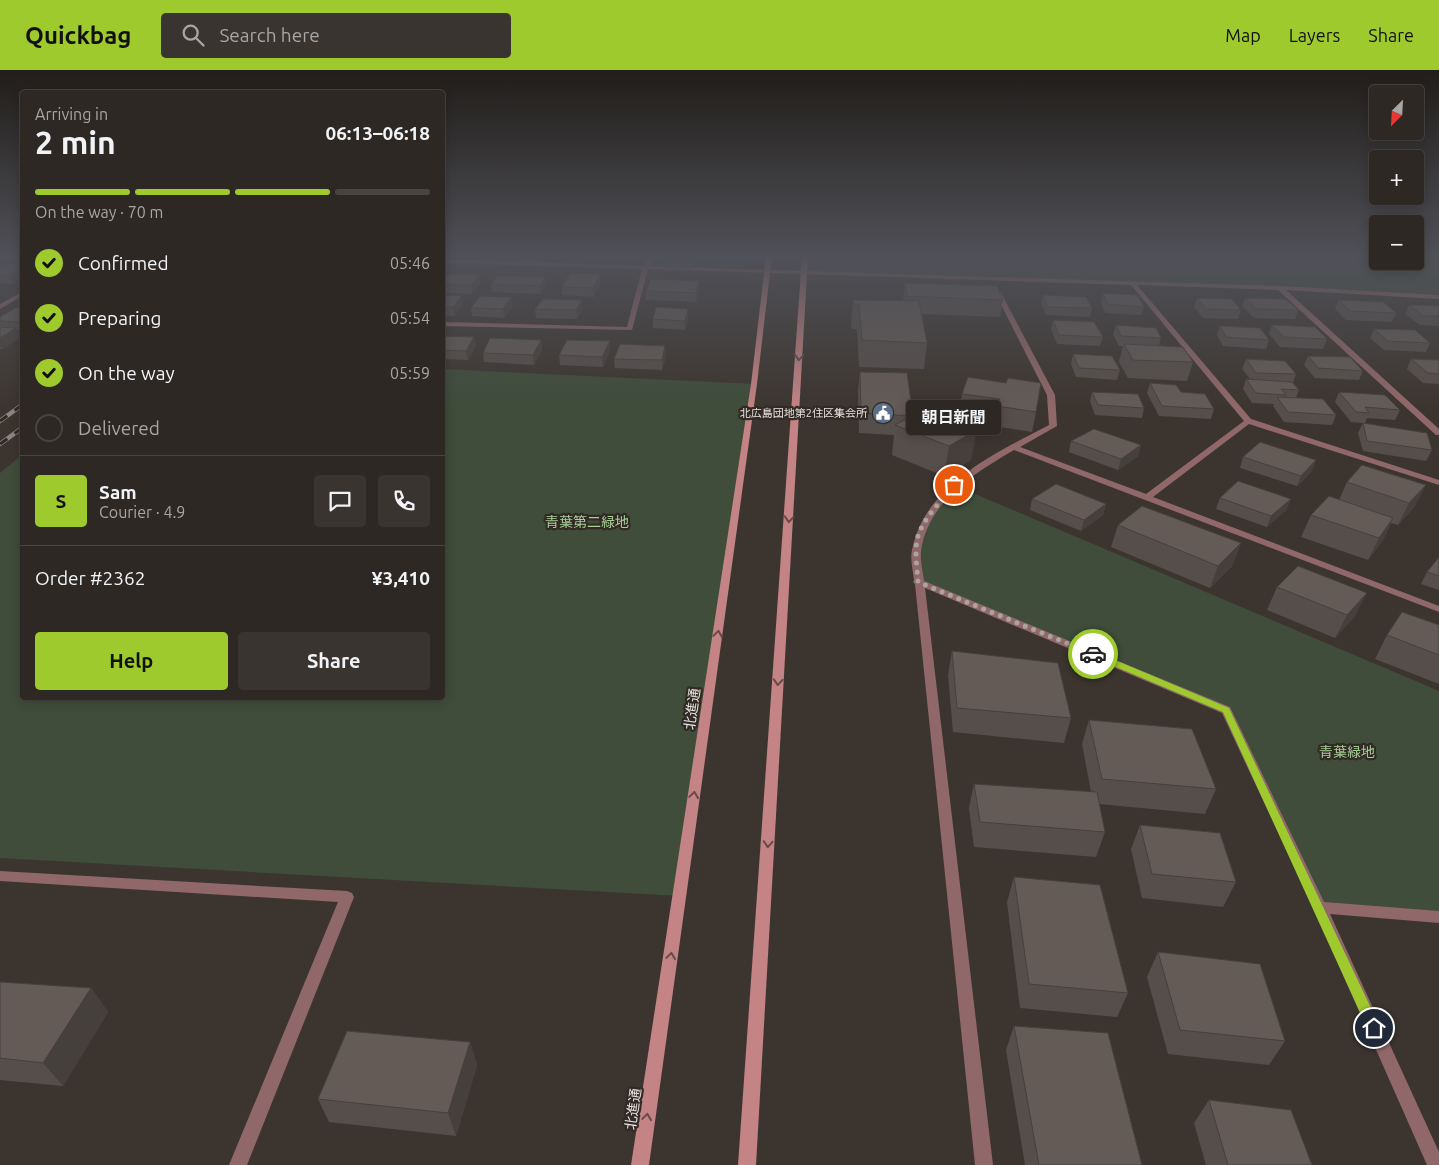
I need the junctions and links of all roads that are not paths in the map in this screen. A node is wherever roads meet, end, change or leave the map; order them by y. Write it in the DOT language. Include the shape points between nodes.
graph roads {
  1 [pos="636,307"];
  2 [pos="763,307"];
  3 [pos="803,307"];
  4 [pos="1006,307"];
  5 [pos="1152,307"];
  6 [pos="1301,307"];
  7 [pos="445,324"];
  8 [pos="1248,421"];
  9 [pos="1439,433"];
  10 [pos="1014,447"];
  11 [pos="1439,483"];
  12 [pos="1147,498"];
  13 [pos="918,582"];
  14 [pos="1439,609"];
  15 [pos="0,876"];
  16 [pos="1320,907"];
  17 [pos="1439,917"];
  18 [pos="238,1165"];
  19 [pos="640,1165"];
  20 [pos="747,1165"];
  21 [pos="984,1165"];
  22 [pos="1436,1165"];
  1 -- 7 [label="street" via="630,329"];
  19 -- 2 [label="street, 北進通, one-way"];
  3 -- 20 [label="street, one-way"];
  4 -- 10 [label="street" via="1050,395 1053,426"];
  5 -- 8 [label="street"];
  6 -- 9 [label="street"];
  8 -- 11 [label="street"];
  8 -- 12 [label="street"];
  10 -- 12 [label="street"];
  10 -- 13 [label="street" via="954,485 933,512 918,535"];
  12 -- 14 [label="street"];
  13 -- 16 [label="street" via="1226,710"];
  13 -- 21 [label="street"];
  15 -- 18 [label="street" via="347,897"];
  16 -- 17 [label="street"];
  16 -- 22 [label="street"];
}
